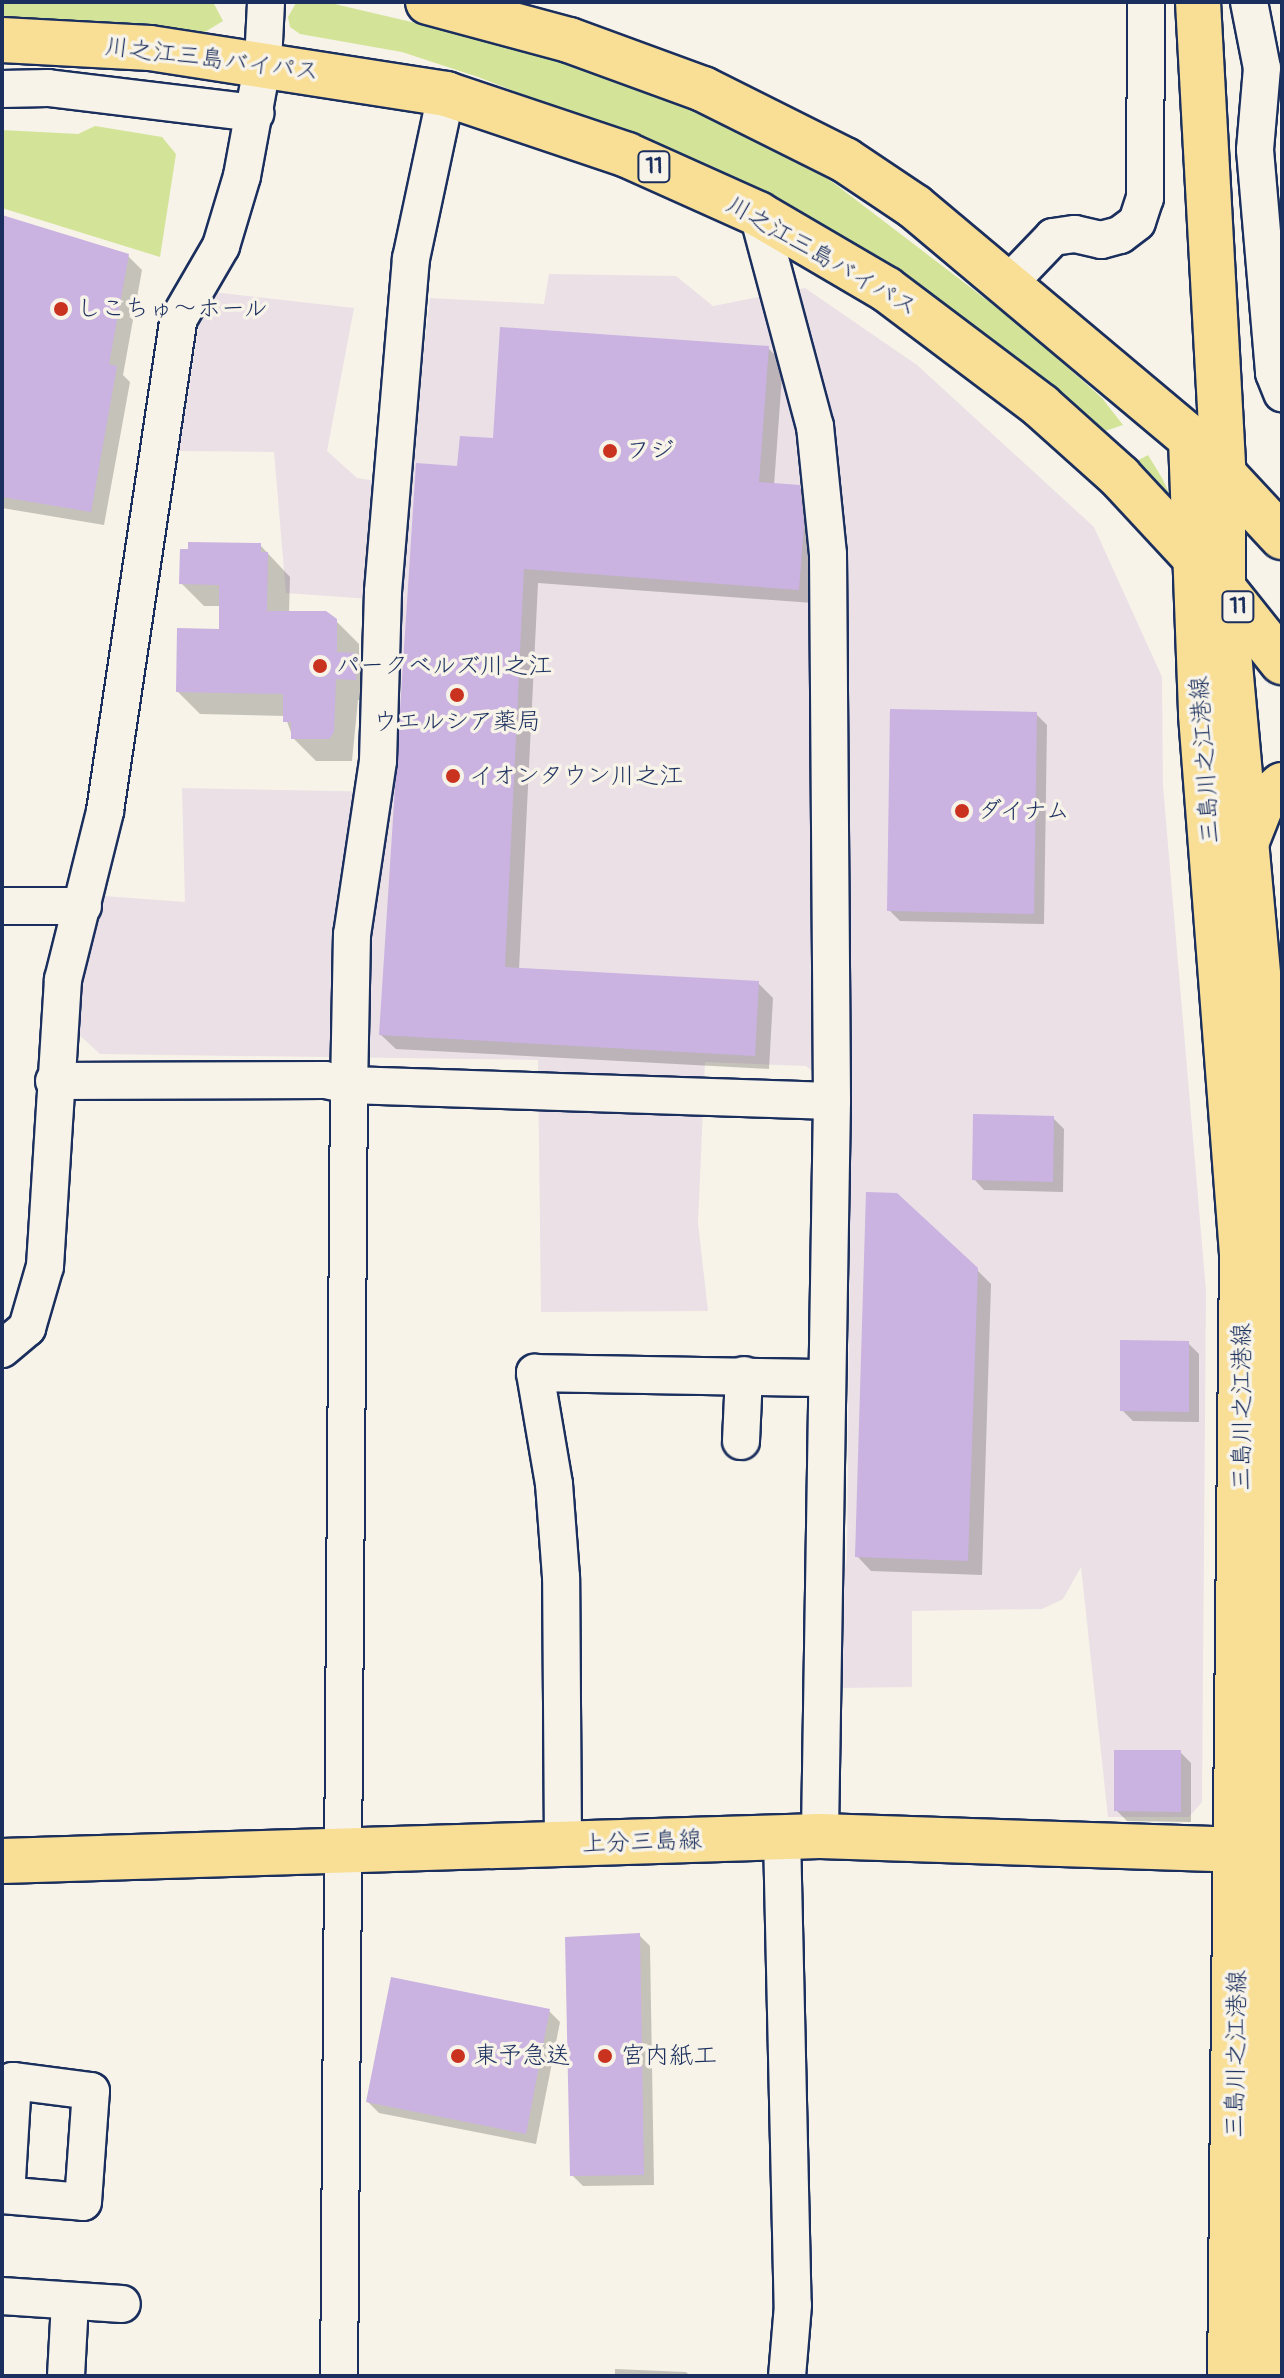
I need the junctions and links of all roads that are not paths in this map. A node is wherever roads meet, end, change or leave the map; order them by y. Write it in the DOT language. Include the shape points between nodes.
graph roads {
  1 [pos="266,2"];
  2 [pos="428,2"];
  3 [pos="1146,2"];
  4 [pos="1188,2"];
  5 [pos="1198,2"];
  6 [pos="1249,2"];
  7 [pos="2,40"];
  8 [pos="263,62"];
  9 [pos="2,89"];
  10 [pos="446,94"];
  11 [pos="255,113"];
  12 [pos="758,214"];
  13 [pos="1008,284"];
  14 [pos="1282,393"];
  15 [pos="1191,439"];
  16 [pos="1223,468"];
  17 [pos="1282,537"];
  18 [pos="1192,553"];
  19 [pos="1223,588"];
  20 [pos="1282,662"];
  21 [pos="1282,785"];
  22 [pos="1245,846"];
  23 [pos="2,906"];
  24 [pos="83,906"];
  25 [pos="54,1081"];
  26 [pos="349,1085"];
  27 [pos="832,1101"];
  28 [pos="2,1349"];
  29 [pos="744,1375"];
  30 [pos="827,1378"];
  31 [pos="741,1441"];
  32 [pos="801,1836"];
  33 [pos="563,1846"];
  34 [pos="1265,1851"];
  35 [pos="345,1854"];
  36 [pos="2,1861"];
  37 [pos="2,2296"];
  38 [pos="70,2302"];
  39 [pos="122,2304"];
  40 [pos="66,2376"];
  41 [pos="339,2376"];
  42 [pos="787,2376"];
  43 [pos="1230,2376"];
  44 [pos="1266,2376"];
  1 -- 8 [label="street"];
  2 -- 13 [label="main road" via="569,40 703,89 845,160 915,207"];
  3 -- 13 [label="street" via="1145,198 1137,222 1120,235 1101,240 1075,234 1053,237"];
  4 -- 15 [label="main road, 三島川之江港線"];
  5 -- 16 [label="main road, 三島川之江港線"];
  6 -- 14 [label="street" via="1262,68 1255,150 1274,373"];
  7 -- 8 [label="main road, 川之江三島バイパス / 11" via="150,48"];
  8 -- 10 [label="main road, 川之江三島バイパス / 11"];
  8 -- 11 [label="street"];
  9 -- 11 [label="street" via="48,88"];
  10 -- 12 [label="main road, 川之江三島バイパス / 11" via="627,155"];
  10 -- 26 [label="street" via="411,258 383,592 378,761 352,934"];
  11 -- 24 [label="street" via="221,246 178,320 105,811"];
  12 -- 18 [label="main road, 川之江三島バイパス / 11" via="886,289 971,350 1120,477"];
  12 -- 27 [label="street" via="815,426 828,554"];
  13 -- 15 [label="main road"];
  15 -- 16 [label="main road"];
  15 -- 18 [label="main road, 三島川之江港線"];
  16 -- 17 [label="main road"];
  16 -- 19 [label="main road, 三島川之江港線"];
  18 -- 19 [label="main road, 川之江三島バイパス / 11"];
  18 -- 34 [label="main road, 三島川之江港線" via="1242,1254"];
  19 -- 20 [label="main road, 川之江三島バイパス / 11"];
  19 -- 22 [label="main road, 三島川之江港線"];
  21 -- 22 [label="main road" via="1262,803"];
  22 -- 34 [label="main road, 三島川之江港線" via="1267,1069 1275,1317"];
  23 -- 24 [label="street"];
  24 -- 25 [label="street" via="63,980"];
  25 -- 26 [label="street" via="325,1080"];
  25 -- 28 [label="street" via="45,1266 27,1328"];
  26 -- 27 [label="street"];
  26 -- 35 [label="street"];
  27 -- 30 [label="street"];
  29 -- 30 [label="street"];
  29 -- 31 [label="street"];
  29 -- 33 [label="street" via="535,1373 554,1484 561,1577"];
  30 -- 32 [label="street"];
  32 -- 33 [label="main road, 上分三島線"];
  32 -- 34 [label="main road, 上分三島線"];
  32 -- 42 [label="street" via="793,2305"];
  33 -- 35 [label="main road, 上分三島線"];
  34 -- 43 [label="main road, 三島川之江港線"];
  34 -- 44 [label="main road, 三島川之江港線"];
  35 -- 36 [label="main road, 上分三島線"];
  35 -- 41 [label="street"];
  37 -- 38 [label="street"];
  38 -- 39 [label="street"];
  38 -- 40 [label="street"];
}
